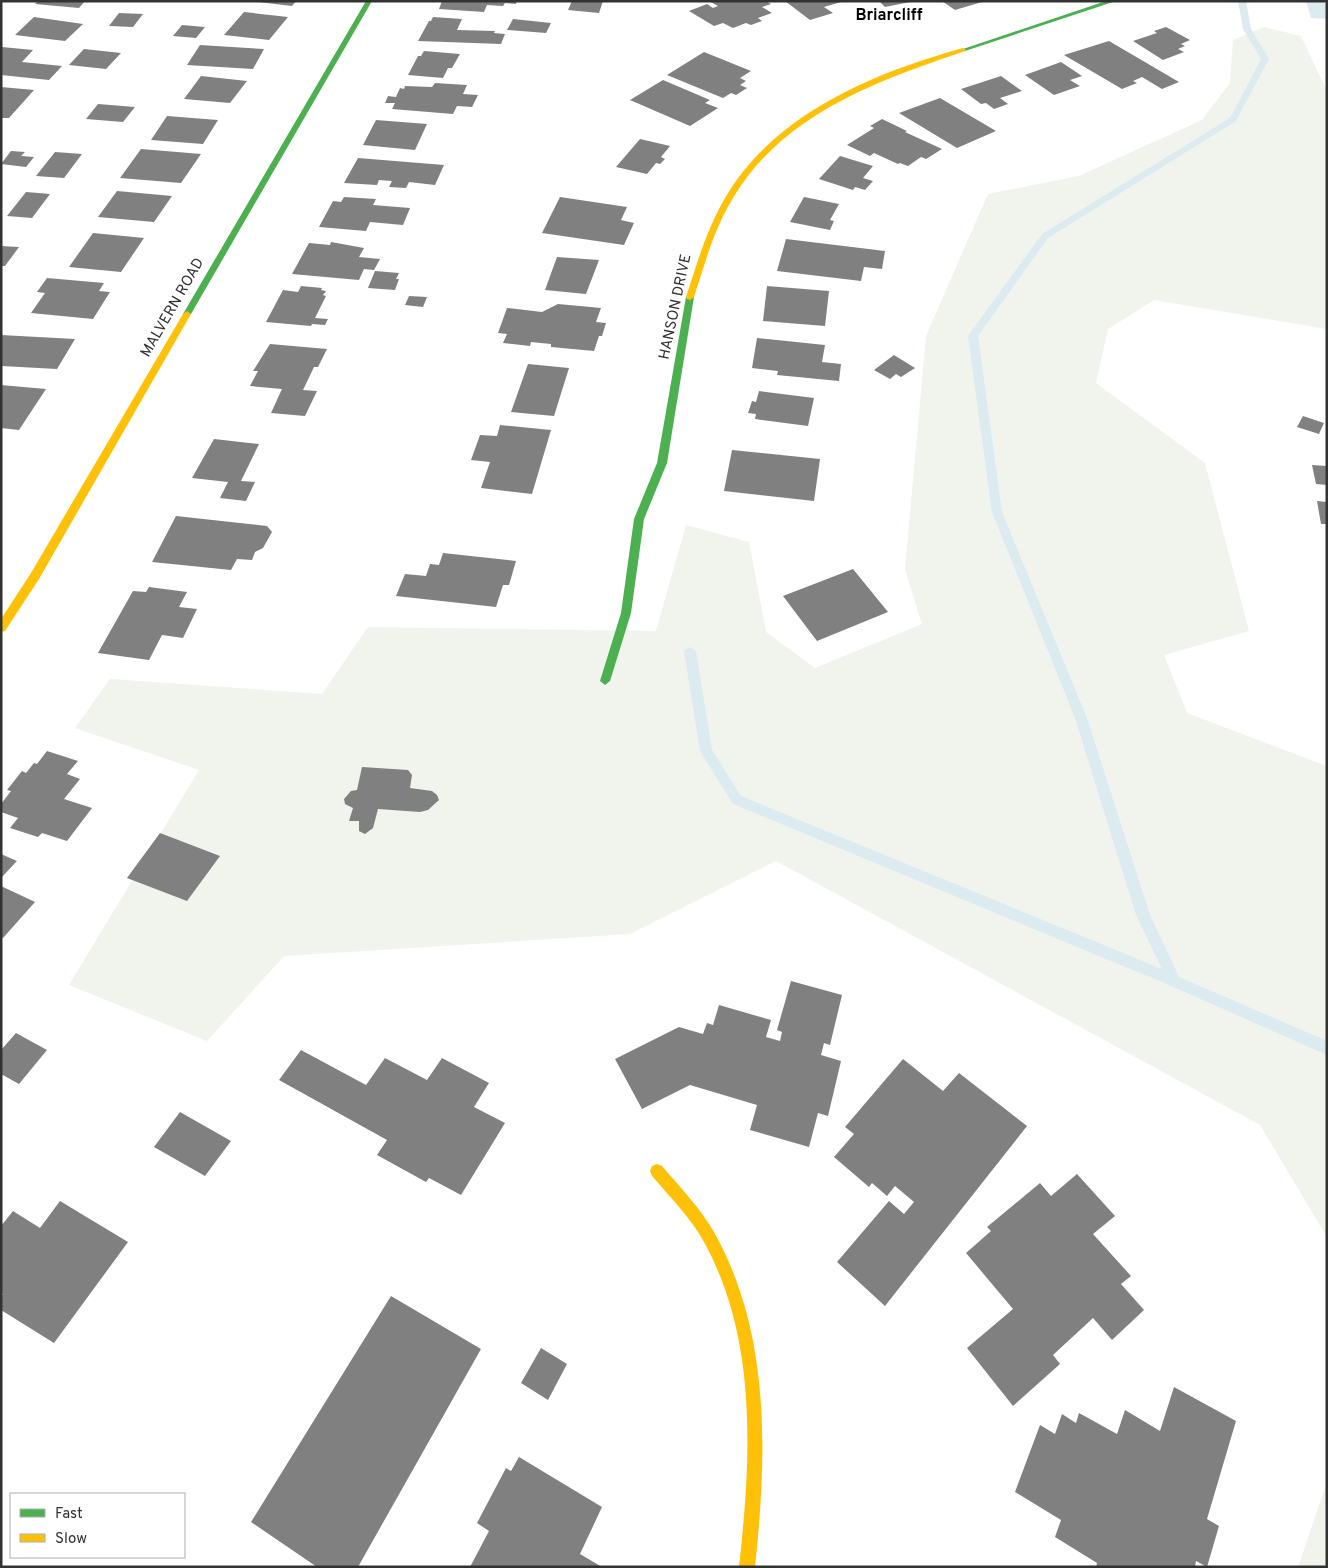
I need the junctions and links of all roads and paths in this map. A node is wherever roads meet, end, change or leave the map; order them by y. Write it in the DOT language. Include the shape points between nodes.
graph roads {
  1 [pos="369,1"];
  2 [pos="1113,1"];
  3 [pos="1,628"];
  4 [pos="605,681"];
  5 [pos="656,1171"];
  6 [pos="747,1567"];
  1 -- 3 [label="street, MALVERN ROAD" via="52,547"];
  2 -- 4 [label="street, HANSON DRIVE" via="908,68 851,91 785,133 758,156 740,178 716,220 695,278 661,468 642,507 626,612"];
  5 -- 6 [label="street" via="708,1236 721,1261 741,1320 753,1405 753,1504"];
}
